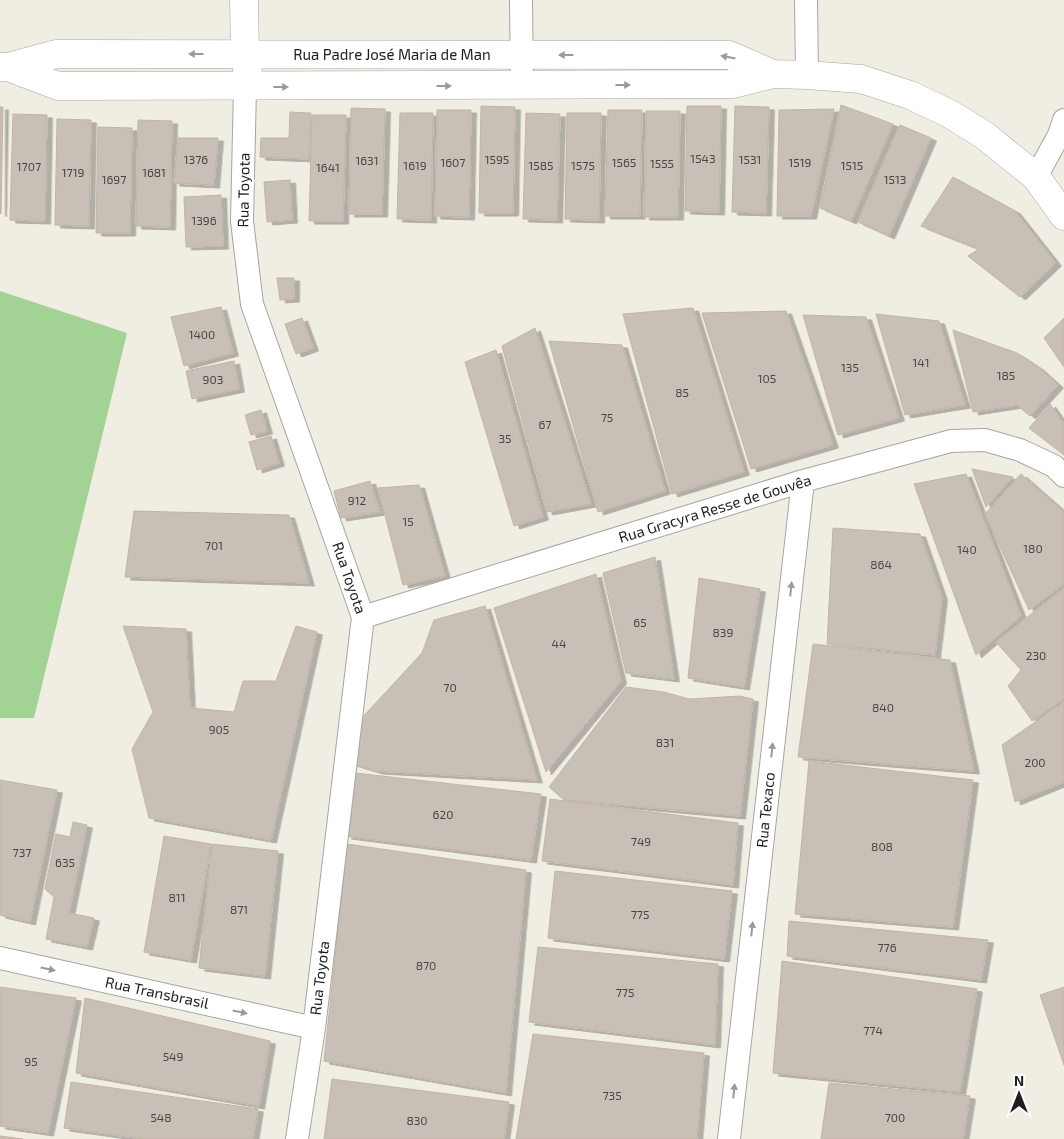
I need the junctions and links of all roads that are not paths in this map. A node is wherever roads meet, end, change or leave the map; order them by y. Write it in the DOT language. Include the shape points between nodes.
graph roads {
  1 [pos="244,0"];
  2 [pos="521,0"];
  3 [pos="806,0"];
  4 [pos="245,54"];
  5 [pos="521,55"];
  6 [pos="4,67"];
  7 [pos="773,74"];
  8 [pos="807,74"];
  9 [pos="46,82"];
  10 [pos="522,86"];
  11 [pos="245,87"];
  12 [pos="1064,120"];
  13 [pos="1036,177"];
  14 [pos="1064,216"];
  15 [pos="1064,476"];
  16 [pos="803,481"];
  17 [pos="363,617"];
  18 [pos="0,958"];
  19 [pos="314,1028"];
  20 [pos="297,1139"];
  21 [pos="729,1139"];
  1 -- 4 [label="street"];
  2 -- 5 [label="street"];
  3 -- 8 [label="street"];
  4 -- 5 [label="street, Rua Padre José Maria de Man"];
  4 -- 6 [label="street, Rua Padre José Maria de Man, one-way" via="56,54"];
  4 -- 9 [label="street" via="249,70 242,76 70,76"];
  7 -- 5 [label="street, Rua Padre José Maria de Man, one-way" via="729,55"];
  5 -- 10 [label="street"];
  6 -- 9 [label="street, Rua Padre José Maria de Man"];
  7 -- 8 [label="street, Rua Padre José Maria de Man"];
  10 -- 7 [label="street, Rua Padre José Maria de Man, one-way" via="733,84"];
  8 -- 13 [label="street, Rua Padre José Maria de Man" via="861,79 910,95 984,135"];
  9 -- 11 [label="street, Rua Padre José Maria de Man" via="58,86"];
  11 -- 10 [label="street, Rua Padre José Maria de Man, one-way"];
  11 -- 17 [label="street, Rua Toyota" via="242,221 252,304"];
  12 -- 13 [label="street" via="1060,135"];
  13 -- 14 [label="street, Rua Padre José Maria de Man"];
  15 -- 16 [label="street, Rua Gracyra Resse de Gouvêa" via="1054,466 1020,450 985,440 951,441"];
  16 -- 17 [label="street, Rua Gracyra Resse de Gouvêa"];
  21 -- 16 [label="street, Rua Texaco, one-way"];
  17 -- 19 [label="street, Rua Toyota"];
  18 -- 19 [label="street, Rua Transbrasil, one-way"];
  19 -- 20 [label="street, Rua Toyota"];
}
